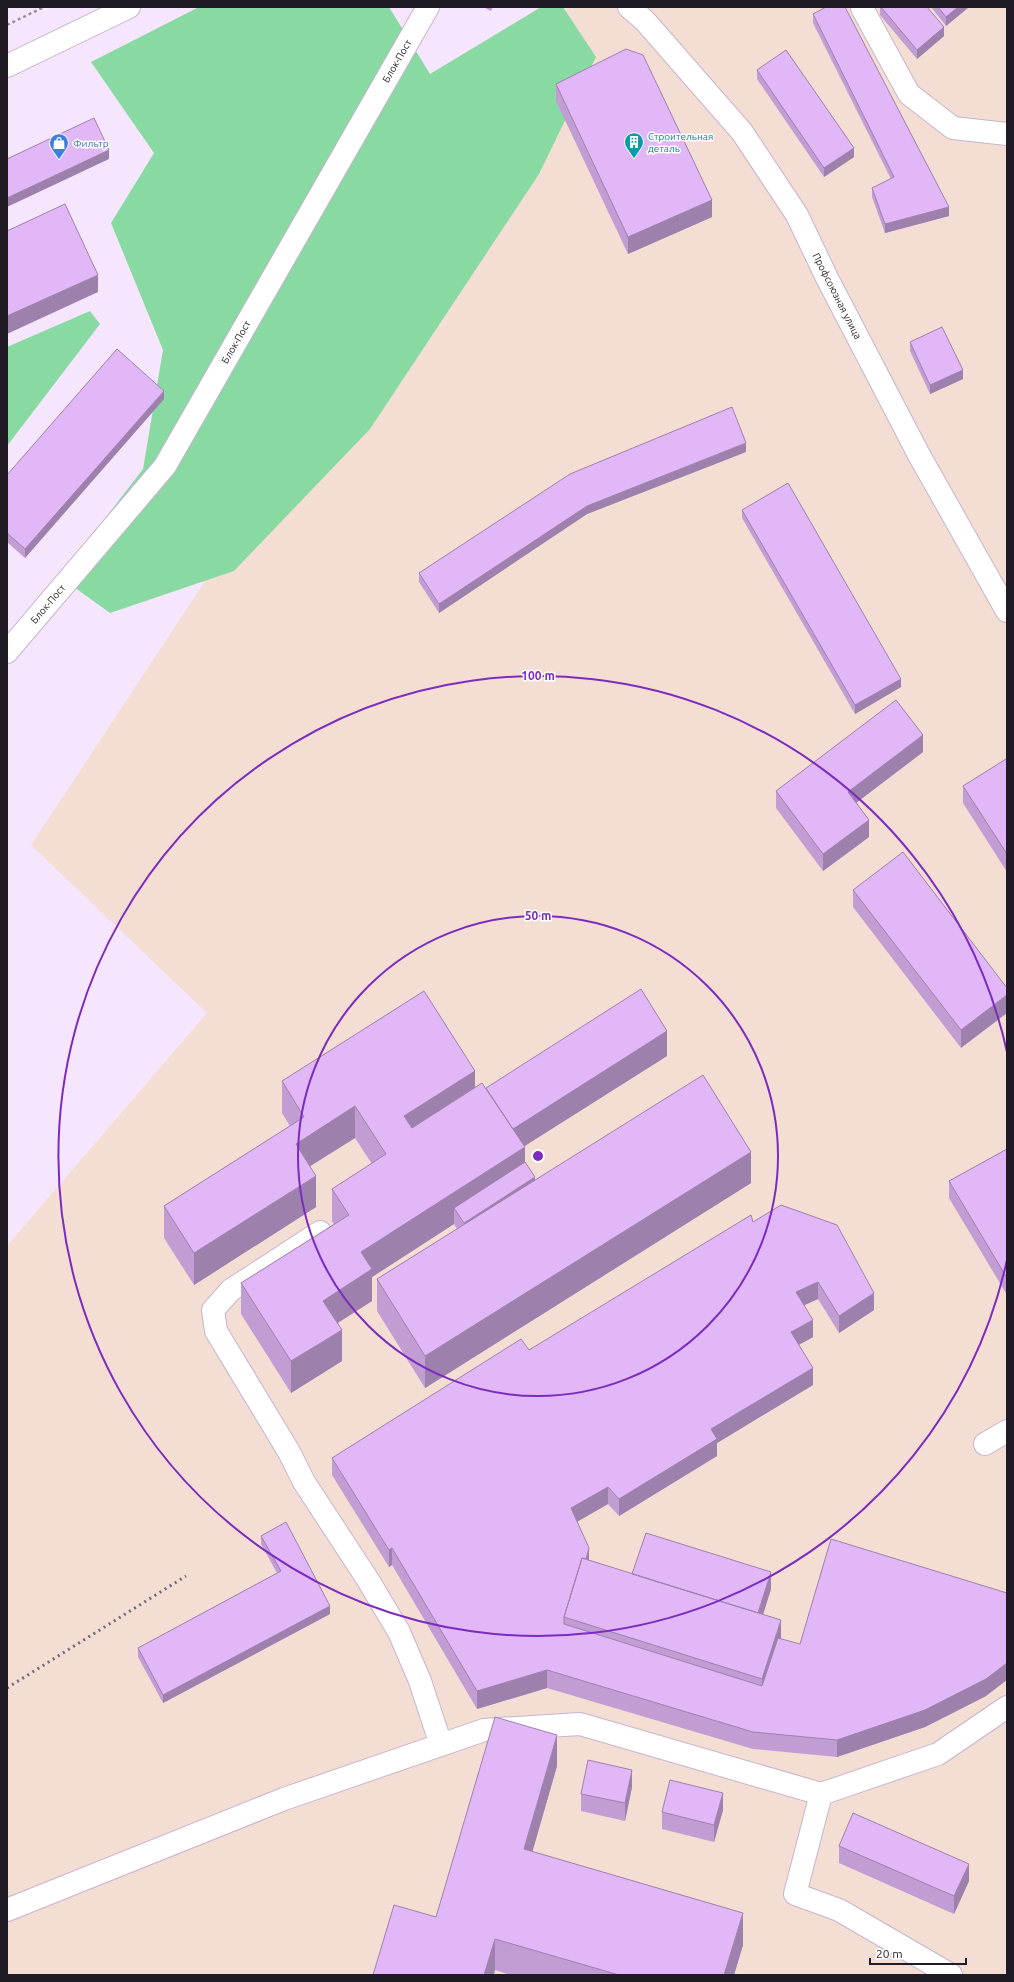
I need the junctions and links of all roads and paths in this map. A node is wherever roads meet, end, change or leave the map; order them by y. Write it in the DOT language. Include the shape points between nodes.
graph roads {
  1 [pos="44,7"];
  2 [pos="129,7"];
  3 [pos="428,7"];
  4 [pos="629,7"];
  5 [pos="863,7"];
  6 [pos="7,25"];
  7 [pos="7,66"];
  8 [pos="1007,134"];
  9 [pos="1007,611"];
  10 [pos="7,652"];
  11 [pos="320,1232"];
  12 [pos="1007,1431"];
  13 [pos="985,1444"];
  14 [pos="1007,1707"];
  15 [pos="441,1745"];
  16 [pos="820,1794"];
  17 [pos="7,1910"];
  18 [pos="950,1975"];
  1 -- 6 [label="path"];
  2 -- 7 [label="street"];
  3 -- 10 [label="street, Блок-Пост" via="165,466"];
  4 -- 9 [label="street, Профсоюзная улица" via="645,21 742,132 797,214 918,455"];
  5 -- 8 [label="street" via="909,94 953,128"];
  11 -- 15 [label="street" via="231,1290 213,1310 216,1331 289,1452 304,1482 399,1632 420,1681"];
  12 -- 13 [label="street"];
  14 -- 16 [label="street" via="938,1754"];
  15 -- 16 [label="street" via="484,1730 580,1724"];
  15 -- 17 [label="street" via="284,1799"];
  16 -- 18 [label="street" via="794,1894 839,1910"];
}
